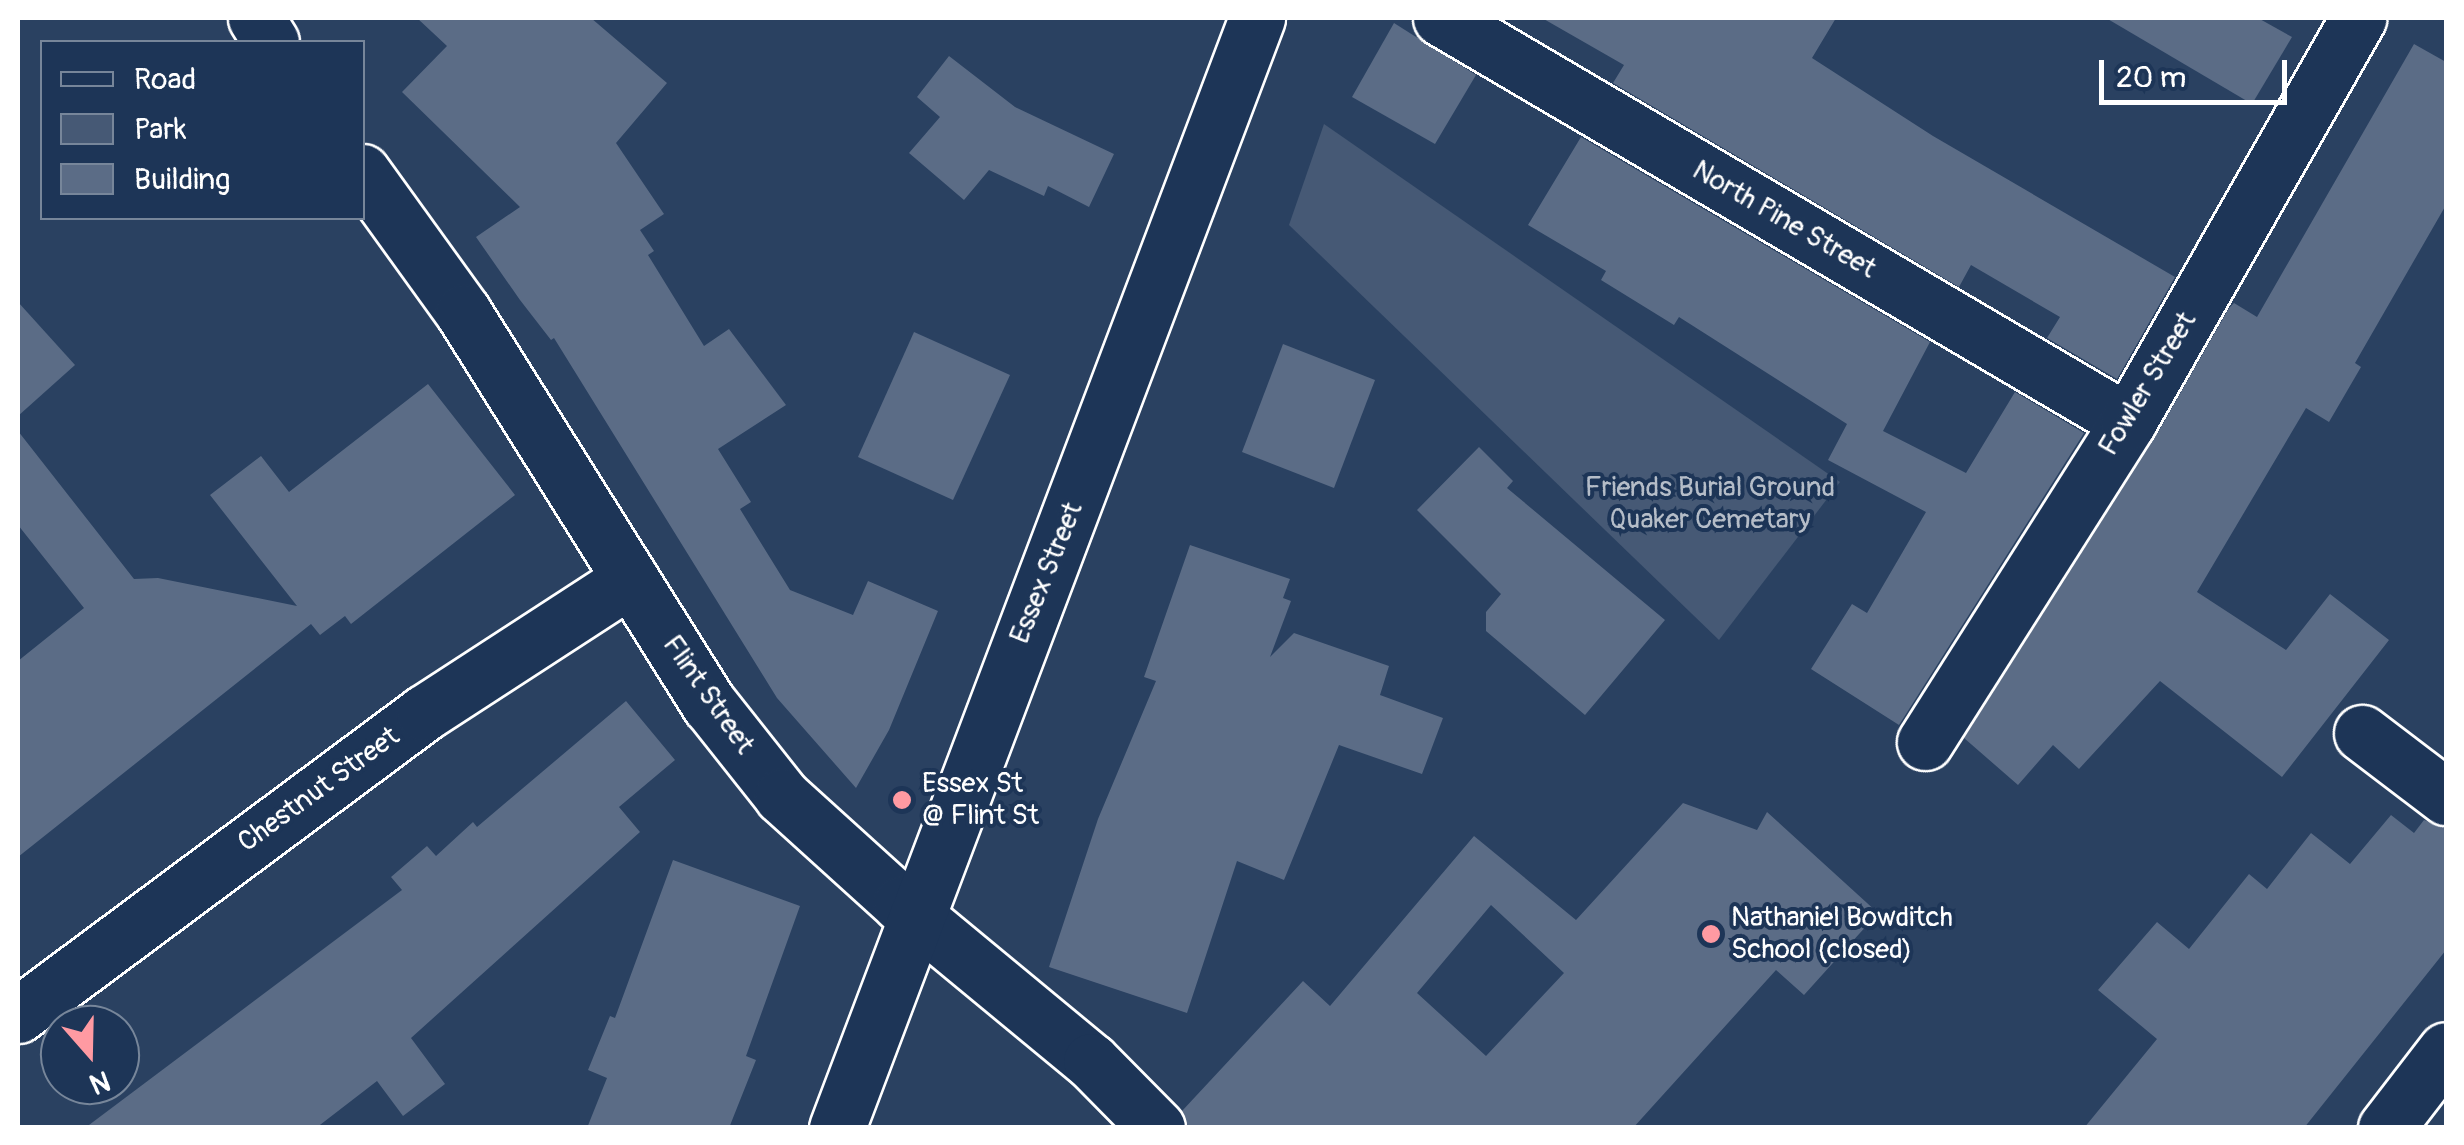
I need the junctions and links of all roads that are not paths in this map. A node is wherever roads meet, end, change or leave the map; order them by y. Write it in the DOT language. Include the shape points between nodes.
graph roads {
  1 [pos="256,18"];
  2 [pos="1258,18"];
  3 [pos="1441,18"];
  4 [pos="2358,18"];
  5 [pos="270,40"];
  6 [pos="365,176"];
  7 [pos="2128,422"];
  8 [pos="630,579"];
  9 [pos="2362,733"];
  10 [pos="1924,742"];
  11 [pos="2446,797"];
  12 [pos="916,916"];
  13 [pos="18,1015"];
  14 [pos="2446,1050"];
  15 [pos="836,1128"];
  16 [pos="1157,1128"];
  17 [pos="2386,1128"];
  1 -- 5 [label="street"];
  2 -- 12 [label="street, Essex Street"];
  3 -- 7 [label="street, North Pine Street"];
  4 -- 7 [label="street, Fowler Street"];
  6 -- 8 [label="street, Flint Street" via="462,312"];
  7 -- 10 [label="street, Fowler Street"];
  8 -- 12 [label="street, Flint Street" via="710,705 782,796"];
  8 -- 13 [label="street, Chestnut Street" via="424,712"];
  9 -- 11 [label="street"];
  12 -- 15 [label="street, Essex Street"];
  12 -- 16 [label="street, Flint Street" via="1091,1060"];
  14 -- 17 [label="street"];
}
